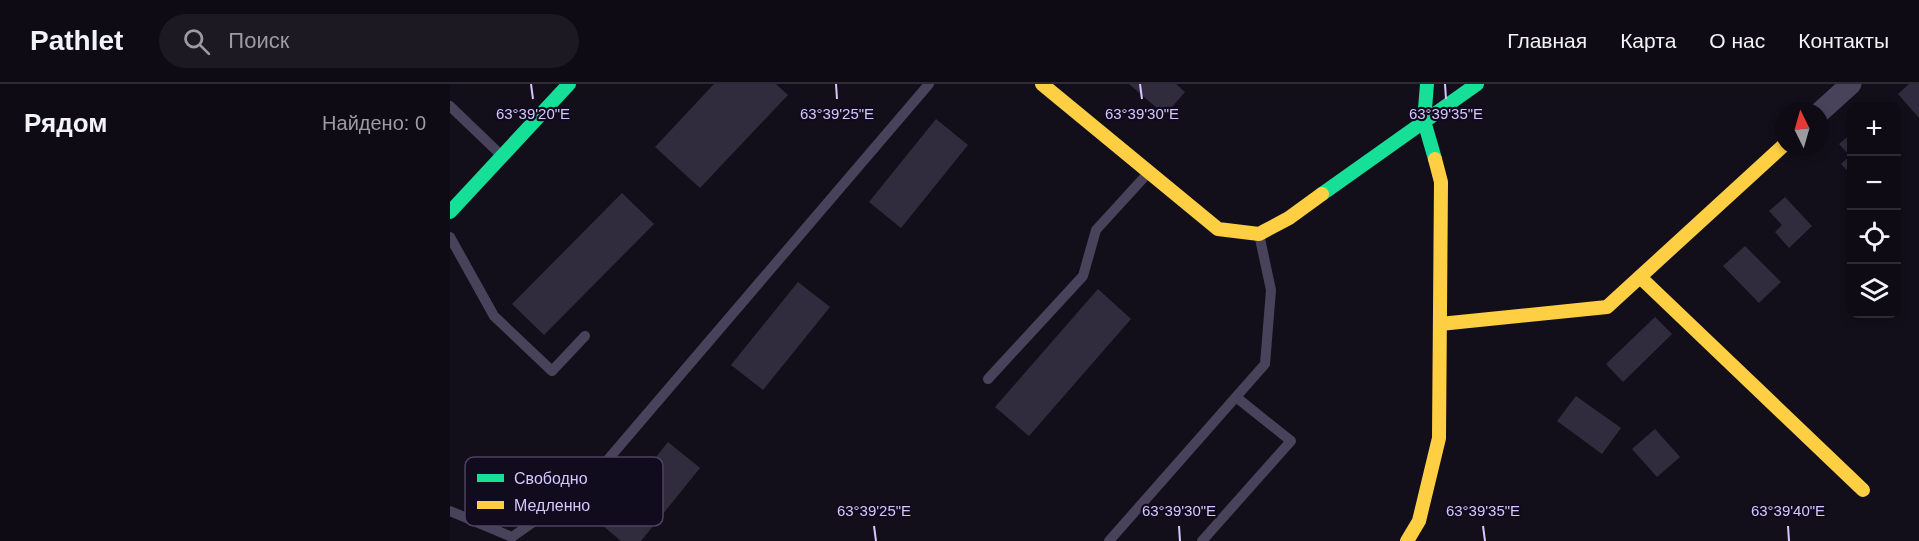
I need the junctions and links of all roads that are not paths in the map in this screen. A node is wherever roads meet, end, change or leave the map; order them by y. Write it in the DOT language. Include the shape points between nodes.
graph roads {
  1 [pos="569,84"];
  2 [pos="929,84"];
  3 [pos="1042,84"];
  4 [pos="1427,84"];
  5 [pos="1477,84"];
  6 [pos="1851,84"];
  7 [pos="1829,104"];
  8 [pos="450,106"];
  9 [pos="1424,122"];
  10 [pos="1775,153"];
  11 [pos="502,156"];
  12 [pos="1149,172"];
  13 [pos="450,212"];
  14 [pos="1259,234"];
  15 [pos="450,237"];
  16 [pos="1640,277"];
  17 [pos="1440,324"];
  18 [pos="585,336"];
  19 [pos="988,379"];
  20 [pos="1236,397"];
  21 [pos="610,457"];
  22 [pos="1863,490"];
  23 [pos="450,511"];
  24 [pos="465,518"];
  25 [pos="483,526"];
  26 [pos="530,526"];
  27 [pos="512,539"];
  28 [pos="1109,541"];
  29 [pos="1202,541"];
  30 [pos="1407,541"];
  1 -- 11 [label="street"];
  2 -- 21 [label="lane"];
  3 -- 12 [label="street"];
  4 -- 9 [label="street"];
  5 -- 9 [label="street"];
  6 -- 7 [label="street"];
  8 -- 11 [label="lane"];
  9 -- 14 [label="street" via="1289,218"];
  9 -- 17 [label="street" via="1441,182"];
  10 -- 16 [label="street"];
  11 -- 13 [label="street"];
  12 -- 14 [label="street" via="1218,229"];
  12 -- 19 [label="lane" via="1096,230 1083,276"];
  14 -- 20 [label="lane" via="1271,290 1265,364"];
  15 -- 18 [label="lane" via="494,316 552,371"];
  16 -- 17 [label="street" via="1607,307"];
  16 -- 22 [label="street"];
  17 -- 30 [label="street" via="1439,438 1419,521"];
  20 -- 28 [label="lane"];
  20 -- 29 [label="lane" via="1291,441"];
  23 -- 24 [label="lane"];
  25 -- 27 [label="lane"];
  26 -- 27 [label="lane"];
}
